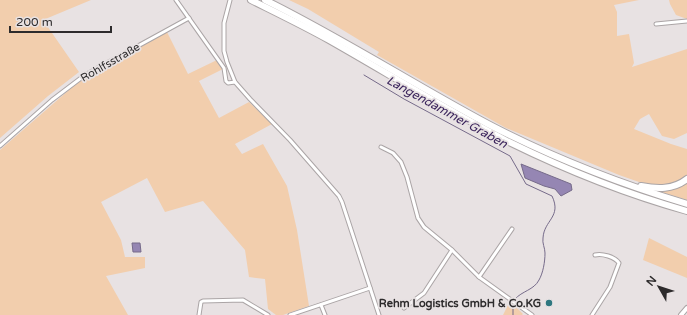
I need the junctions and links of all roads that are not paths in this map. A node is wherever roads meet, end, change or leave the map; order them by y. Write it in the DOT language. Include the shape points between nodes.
graph roads {
  1 [pos="176,0"];
  2 [pos="251,0"];
  3 [pos="265,0"];
  4 [pos="229,2"];
  5 [pos="189,18"];
  6 [pos="687,21"];
  7 [pos="656,24"];
  8 [pos="235,82"];
  9 [pos="0,146"];
  10 [pos="381,147"];
  11 [pos="601,175"];
  12 [pos="687,179"];
  13 [pos="687,204"];
  14 [pos="687,211"];
  15 [pos="512,229"];
  16 [pos="452,250"];
  17 [pos="595,254"];
  18 [pos="479,277"];
  19 [pos="370,288"];
  20 [pos="321,305"];
  21 [pos="404,308"];
  22 [pos="687,308"];
  23 [pos="199,315"];
  24 [pos="268,315"];
  25 [pos="290,315"];
  26 [pos="325,315"];
  27 [pos="379,315"];
  28 [pos="532,315"];
  29 [pos="592,315"];
  30 [pos="681,315"];
  1 -- 5 [label="street"];
  2 -- 14 [label="highway" via="525,149 597,181"];
  3 -- 11 [label="highway" via="487,123"];
  4 -- 8 [label="street" via="224,23 224,51"];
  5 -- 8 [label="street" via="224,68 226,82"];
  5 -- 9 [label="street, Rohlfsstraße" via="85,75"];
  6 -- 7 [label="street"];
  8 -- 19 [label="street" via="339,196"];
  10 -- 16 [label="street" via="393,153 401,162 418,218 424,227"];
  11 -- 12 [label="highway" via="607,174 656,189 671,187"];
  11 -- 13 [label="highway"];
  15 -- 18 [label="street"];
  16 -- 18 [label="street"];
  16 -- 21 [label="street" via="424,293"];
  17 -- 29 [label="street" via="600,253 619,263 610,287"];
  18 -- 28 [label="street"];
  19 -- 20 [label="street"];
  19 -- 27 [label="street"];
  20 -- 25 [label="street"];
  20 -- 26 [label="street"];
  22 -- 30 [label="street"];
  23 -- 24 [label="street" via="201,302 243,300"];
}
